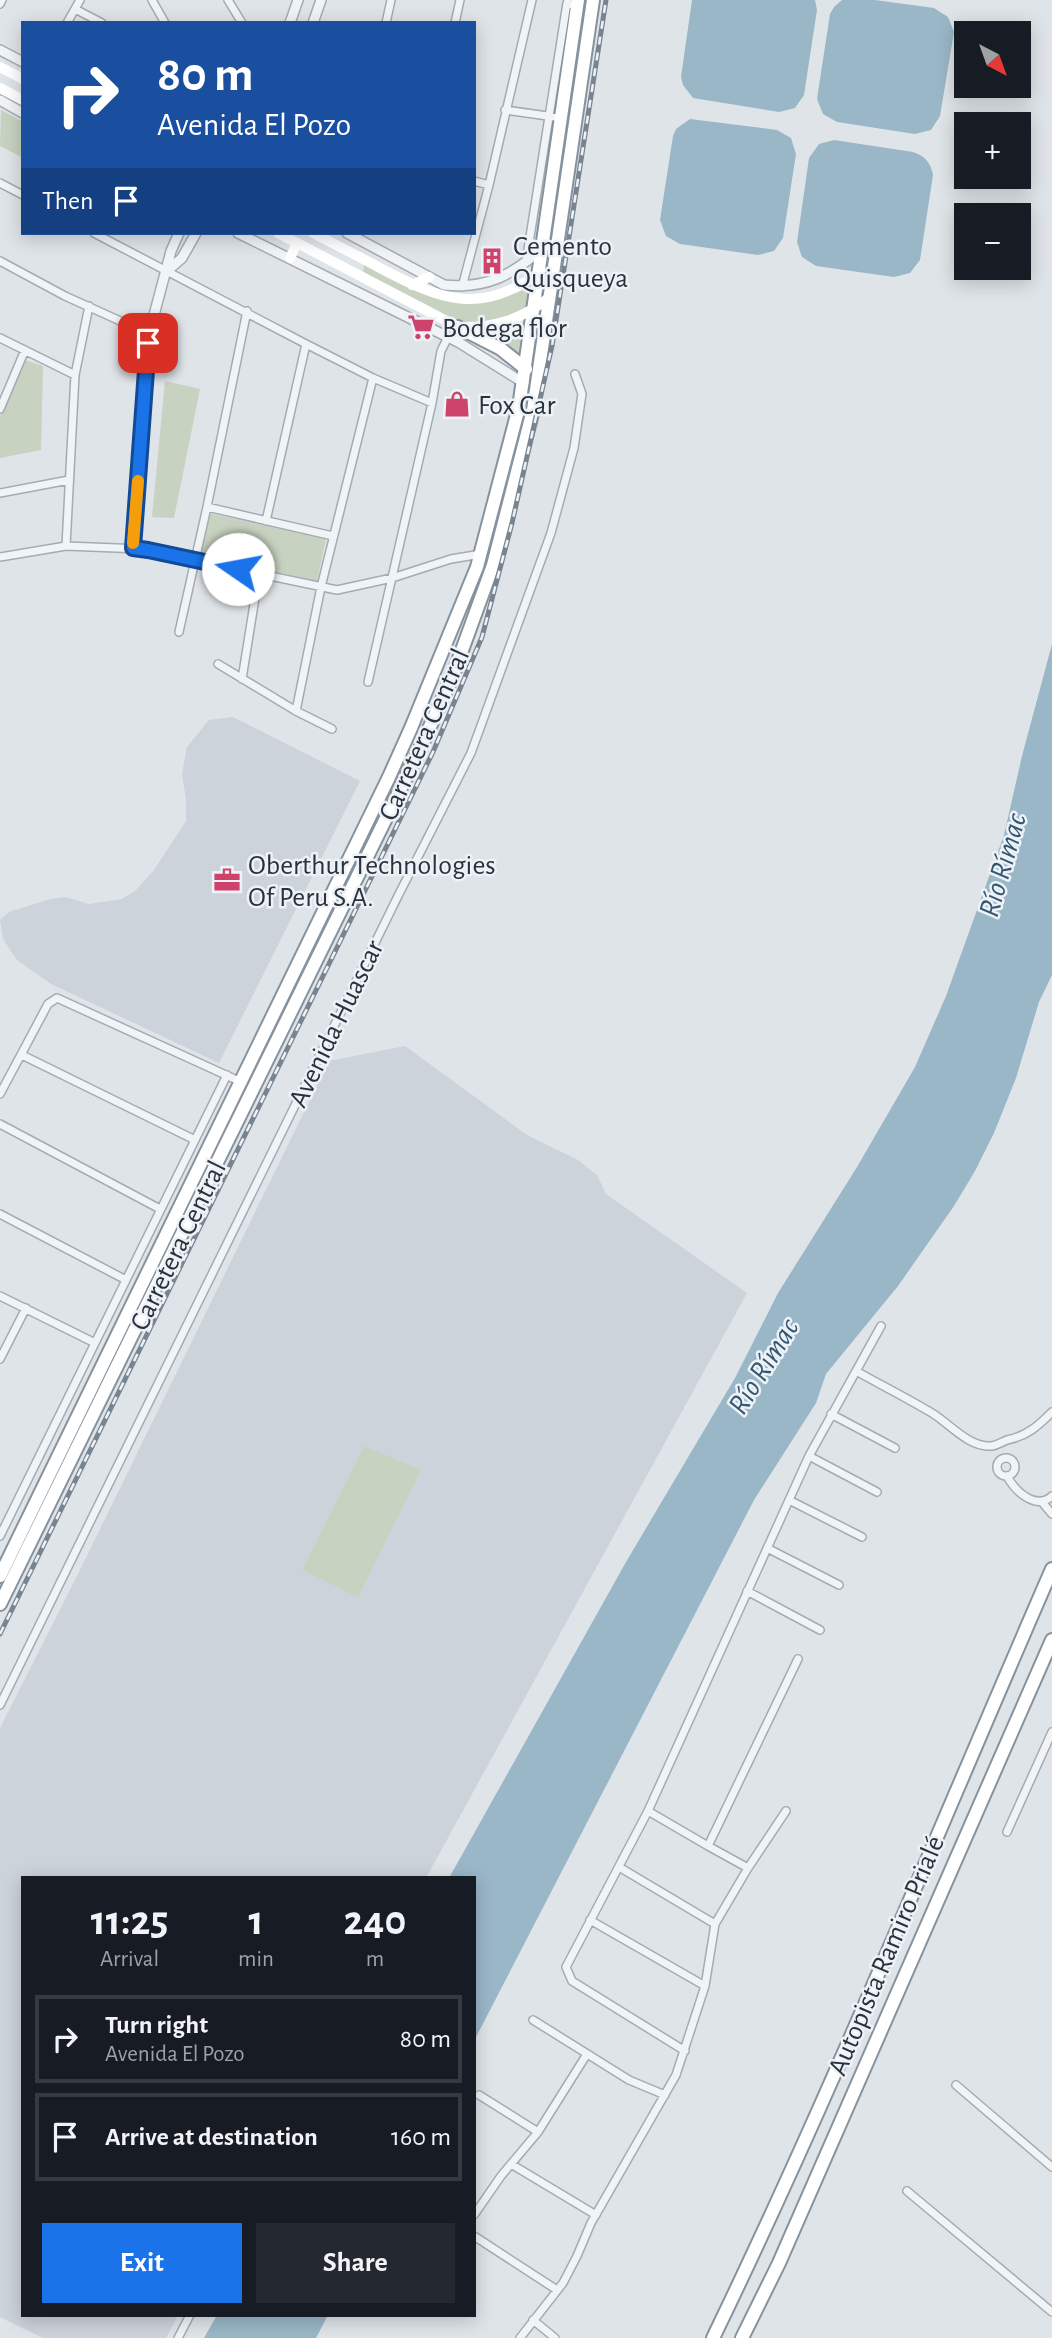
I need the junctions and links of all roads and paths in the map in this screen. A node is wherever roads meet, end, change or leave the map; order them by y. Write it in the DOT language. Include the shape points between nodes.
graph roads {
  1 [pos="80,0"];
  2 [pos="152,0"];
  3 [pos="228,0"];
  4 [pos="298,0"];
  5 [pos="321,0"];
  6 [pos="391,0"];
  7 [pos="460,0"];
  8 [pos="532,0"];
  9 [pos="593,0"];
  10 [pos="578,3"];
  11 [pos="75,9"];
  12 [pos="68,21"];
  13 [pos="99,21"];
  14 [pos="164,21"];
  15 [pos="241,21"];
  16 [pos="291,21"];
  17 [pos="314,21"];
  18 [pos="386,21"];
  19 [pos="456,21"];
  20 [pos="0,50"];
  21 [pos="21,61"];
  22 [pos="0,67"];
  23 [pos="21,78"];
  24 [pos="0,88"];
  25 [pos="21,99"];
  26 [pos="0,100"];
  27 [pos="505,110"];
  28 [pos="21,112"];
  29 [pos="548,116"];
  30 [pos="562,118"];
  31 [pos="562,165"];
  32 [pos="476,182"];
  33 [pos="0,183"];
  34 [pos="489,185"];
  35 [pos="21,194"];
  36 [pos="476,221"];
  37 [pos="98,235"];
  38 [pos="178,235"];
  39 [pos="195,235"];
  40 [pos="242,235"];
  41 [pos="282,235"];
  42 [pos="320,235"];
  43 [pos="351,235"];
  44 [pos="473,235"];
  45 [pos="297,243"];
  46 [pos="544,248"];
  47 [pos="359,257"];
  48 [pos="289,258"];
  49 [pos="0,261"];
  50 [pos="526,262"];
  51 [pos="167,271"];
  52 [pos="540,271"];
  53 [pos="354,272"];
  54 [pos="429,277"];
  55 [pos="412,285"];
  56 [pos="462,287"];
  57 [pos="550,297"];
  58 [pos="89,306"];
  59 [pos="535,309"];
  60 [pos="247,311"];
  61 [pos="458,327"];
  62 [pos="149,334"];
  63 [pos="448,337"];
  64 [pos="0,338"];
  65 [pos="306,344"];
  66 [pos="25,350"];
  67 [pos="526,369"];
  68 [pos="575,374"];
  69 [pos="75,375"];
  70 [pos="373,378"];
  71 [pos="524,383"];
  72 [pos="432,403"];
  73 [pos="0,409"];
  74 [pos="69,480"];
  75 [pos="0,493"];
  76 [pos="207,507"];
  77 [pos="266,521"];
  78 [pos="333,537"];
  79 [pos="66,545"];
  80 [pos="133,548"];
  81 [pos="481,554"];
  82 [pos="0,557"];
  83 [pos="195,559"];
  84 [pos="259,573"];
  85 [pos="392,578"];
  86 [pos="321,587"];
  87 [pos="178,632"];
  88 [pos="218,664"];
  89 [pos="242,680"];
  90 [pos="368,682"];
  91 [pos="296,710"];
  92 [pos="332,729"];
  93 [pos="22,1055"];
  94 [pos="226,1075"];
  95 [pos="239,1081"];
  96 [pos="0,1094"];
  97 [pos="0,1124"];
  98 [pos="195,1140"];
  99 [pos="210,1146"];
  100 [pos="223,1151"];
  101 [pos="160,1209"];
  102 [pos="0,1214"];
  103 [pos="126,1280"];
  104 [pos="0,1296"];
  105 [pos="26,1308"];
  106 [pos="881,1326"];
  107 [pos="95,1343"];
  108 [pos="0,1359"];
  109 [pos="856,1371"];
  110 [pos="1052,1412"];
  111 [pos="831,1414"];
  112 [pos="895,1448"];
  113 [pos="809,1456"];
  114 [pos="1007,1476"];
  115 [pos="877,1492"];
  116 [pos="1052,1496"];
  117 [pos="789,1500"];
  118 [pos="1042,1502"];
  119 [pos="1052,1514"];
  120 [pos="0,1536"];
  121 [pos="862,1537"];
  122 [pos="767,1548"];
  123 [pos="1052,1569"];
  124 [pos="0,1576"];
  125 [pos="839,1585"];
  126 [pos="747,1591"];
  127 [pos="0,1604"];
  128 [pos="820,1630"];
  129 [pos="1052,1640"];
  130 [pos="798,1659"];
  131 [pos="0,1705"];
  132 [pos="1052,1732"];
  133 [pos="648,1811"];
  134 [pos="786,1811"];
  135 [pos="1007,1832"];
  136 [pos="708,1846"];
  137 [pos="619,1867"];
  138 [pos="748,1868"];
  139 [pos="590,1920"];
  140 [pos="715,1924"];
  141 [pos="705,1986"];
  142 [pos="533,2020"];
  143 [pos="685,2051"];
  144 [pos="587,2054"];
  145 [pos="956,2085"];
  146 [pos="479,2095"];
  147 [pos="665,2095"];
  148 [pos="538,2132"];
  149 [pos="511,2164"];
  150 [pos="1052,2167"];
  151 [pos="907,2191"];
  152 [pos="476,2212"];
  153 [pos="596,2215"];
  154 [pos="476,2237"];
  155 [pos="557,2290"];
  156 [pos="1052,2312"];
  157 [pos="189,2317"];
  158 [pos="533,2320"];
  159 [pos="178,2338"];
  160 [pos="520,2338"];
  161 [pos="555,2338"];
  162 [pos="713,2338"];
  163 [pos="742,2338"];
  1 -- 11 [label="street"];
  2 -- 14 [label="street"];
  3 -- 15 [label="street"];
  4 -- 16 [label="street"];
  5 -- 17 [label="street"];
  6 -- 18 [label="street"];
  7 -- 19 [label="street"];
  8 -- 27 [label="street"];
  9 -- 31 [label="highway, Carretera Central"];
  10 -- 29 [label="street" via="567,3"];
  10 -- 30 [label="highway, Carretera Central"];
  11 -- 12 [label="street"];
  11 -- 13 [label="street"];
  20 -- 21 [label="street"];
  22 -- 23 [label="main road"];
  24 -- 25 [label="main road"];
  26 -- 28 [label="street"];
  27 -- 29 [label="street"];
  27 -- 34 [label="street"];
  29 -- 30 [label="street"];
  29 -- 50 [label="street"];
  30 -- 31 [label="highway, Carretera Central"];
  31 -- 46 [label="highway, Carretera Central"];
  31 -- 57 [label="highway, Carretera Central"];
  32 -- 34 [label="street"];
  33 -- 35 [label="street"];
  34 -- 36 [label="street"];
  37 -- 51 [label="street"];
  38 -- 51 [label="street"];
  39 -- 51 [label="street" via="182,258"];
  40 -- 48 [label="street"];
  41 -- 45 [label="main road"];
  42 -- 47 [label="main road"];
  43 -- 54 [label="street"];
  44 -- 56 [label="street"];
  45 -- 48 [label="main road"];
  45 -- 53 [label="main road"];
  46 -- 50 [label="street"];
  46 -- 52 [label="highway, Carretera Central"];
  47 -- 53 [label="main road"];
  47 -- 55 [label="main road"];
  48 -- 63 [label="street"];
  49 -- 58 [label="street"];
  50 -- 56 [label="street" via="508,276"];
  51 -- 60 [label="street"];
  51 -- 62 [label="street"];
  52 -- 55 [label="main road" via="510,290 471,299 435,295"];
  52 -- 59 [label="highway, Carretera Central"];
  53 -- 61 [label="main road"];
  54 -- 55 [label="main road"];
  54 -- 56 [label="street"];
  57 -- 59 [label="main road"];
  57 -- 100 [label="highway, Carretera Central" via="520,462 493,565 453,675"];
  58 -- 62 [label="street"];
  58 -- 69 [label="street"];
  59 -- 61 [label="main road" via="497,325"];
  59 -- 67 [label="highway, Carretera Central"];
  60 -- 65 [label="street"];
  60 -- 76 [label="street"];
  61 -- 67 [label="highway" via="501,349"];
  62 -- 80 [label="street"];
  63 -- 71 [label="street"];
  63 -- 72 [label="street" via="441,351"];
  64 -- 66 [label="street"];
  65 -- 70 [label="street"];
  65 -- 77 [label="street"];
  66 -- 69 [label="street"];
  66 -- 73 [label="street"];
  67 -- 71 [label="highway, Carretera Central"];
  68 -- 131 [label="street, Avenida Huascar" via="582,394 551,533 471,754"];
  69 -- 74 [label="street"];
  70 -- 72 [label="street"];
  70 -- 78 [label="street"];
  71 -- 81 [label="highway, Carretera Central"];
  72 -- 85 [label="street"];
  74 -- 75 [label="street"];
  74 -- 79 [label="street"];
  76 -- 77 [label="street"];
  76 -- 83 [label="street"];
  77 -- 78 [label="street"];
  78 -- 86 [label="street"];
  79 -- 80 [label="street"];
  79 -- 82 [label="street"];
  80 -- 83 [label="street"];
  81 -- 85 [label="street"];
  81 -- 95 [label="highway, Carretera Central" via="411,729"];
  83 -- 84 [label="street"];
  83 -- 87 [label="street"];
  84 -- 86 [label="street"];
  84 -- 89 [label="street"];
  85 -- 86 [label="street" via="337,590"];
  85 -- 90 [label="street"];
  86 -- 91 [label="street"];
  88 -- 89 [label="street"];
  89 -- 91 [label="street"];
  91 -- 92 [label="street"];
  93 -- 94 [label="street" via="48,1004 59,998"];
  93 -- 96 [label="street"];
  93 -- 98 [label="street"];
  94 -- 95 [label="street"];
  94 -- 98 [label="street"];
  95 -- 99 [label="highway, Carretera Central"];
  97 -- 101 [label="street"];
  98 -- 101 [label="street"];
  99 -- 100 [label="highway"];
  99 -- 124 [label="highway, Carretera Central"];
  100 -- 127 [label="highway, Carretera Central"];
  101 -- 103 [label="street"];
  102 -- 103 [label="street"];
  103 -- 107 [label="street"];
  104 -- 105 [label="street"];
  105 -- 107 [label="street"];
  105 -- 108 [label="street"];
  106 -- 109 [label="street"];
  107 -- 120 [label="street"];
  109 -- 110 [label="street" via="980,1445 995,1446 1023,1437"];
  109 -- 111 [label="street"];
  111 -- 112 [label="street"];
  111 -- 113 [label="street"];
  113 -- 115 [label="street"];
  113 -- 117 [label="street"];
  114 -- 118 [label="street" via="1027,1498"];
  116 -- 118 [label="street"];
  117 -- 121 [label="street"];
  117 -- 122 [label="street"];
  118 -- 119 [label="street"];
  122 -- 125 [label="street"];
  122 -- 126 [label="street"];
  123 -- 162 [label="highway, Autopista Ramiro Prialé" via="810,2129"];
  126 -- 128 [label="street"];
  126 -- 133 [label="street"];
  129 -- 163 [label="highway, Autopista Ramiro Prialé"];
  130 -- 136 [label="street"];
  132 -- 135 [label="street"];
  133 -- 136 [label="street"];
  133 -- 137 [label="street"];
  134 -- 138 [label="street"];
  136 -- 138 [label="street"];
  137 -- 139 [label="street"];
  137 -- 140 [label="street"];
  138 -- 140 [label="street"];
  139 -- 141 [label="street"];
  139 -- 143 [label="street" via="566,1967 572,1981"];
  140 -- 141 [label="street"];
  141 -- 143 [label="street"];
  142 -- 144 [label="street"];
  143 -- 147 [label="street"];
  144 -- 147 [label="street"];
  144 -- 148 [label="street"];
  145 -- 150 [label="street"];
  146 -- 148 [label="street"];
  147 -- 153 [label="street"];
  148 -- 149 [label="street"];
  149 -- 152 [label="street"];
  149 -- 153 [label="street"];
  151 -- 156 [label="street"];
  153 -- 155 [label="street"];
  154 -- 155 [label="street"];
  155 -- 158 [label="street"];
  157 -- 159 [label="street"];
  158 -- 160 [label="street"];
  158 -- 161 [label="street"];
}
